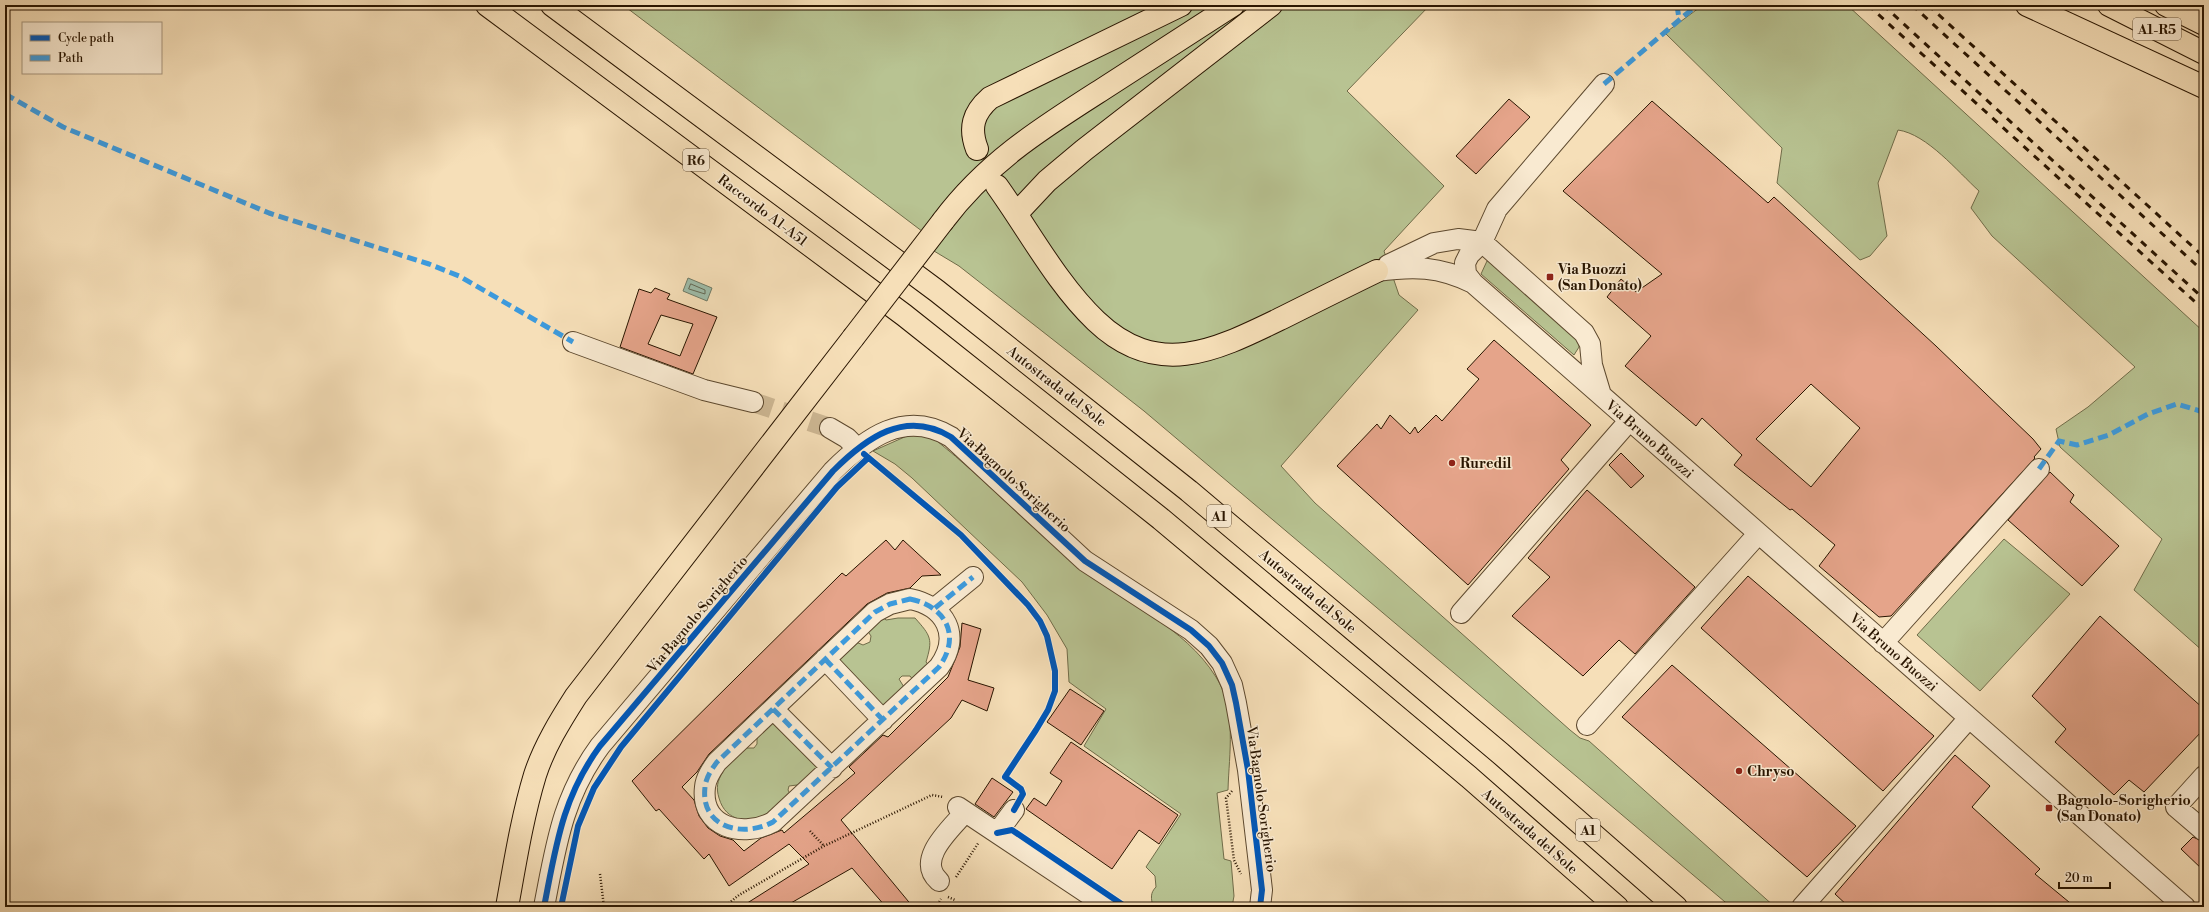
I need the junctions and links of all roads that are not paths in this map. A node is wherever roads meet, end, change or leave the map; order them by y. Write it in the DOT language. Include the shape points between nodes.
graph roads {
  1 [pos="487,5"];
  2 [pos="552,5"];
  3 [pos="1180,5"];
  4 [pos="1233,5"];
  5 [pos="1271,5"];
  6 [pos="2027,5"];
  7 [pos="2061,5"];
  8 [pos="2109,5"];
  9 [pos="2166,5"];
  10 [pos="2204,24"];
  11 [pos="2204,53"];
  12 [pos="2177,75"];
  13 [pos="1604,84"];
  14 [pos="2204,87"];
  15 [pos="2204,91"];
  16 [pos="977,149"];
  17 [pos="997,186"];
  18 [pos="1017,213"];
  19 [pos="1482,242"];
  20 [pos="1377,271"];
  21 [pos="1473,283"];
  22 [pos="904,315"];
  23 [pos="573,342"];
  24 [pos="1590,350"];
  25 [pos="1562,362"];
  26 [pos="1602,397"];
  27 [pos="753,402"];
  28 [pos="1629,421"];
  29 [pos="830,428"];
  30 [pos="858,449"];
  31 [pos="2039,469"];
  32 [pos="1758,534"];
  33 [pos="973,577"];
  34 [pos="935,608"];
  35 [pos="1461,614"];
  36 [pos="1883,643"];
  37 [pos="825,659"];
  38 [pos="773,709"];
  39 [pos="1969,718"];
  40 [pos="883,720"];
  41 [pos="1586,725"];
  42 [pos="832,768"];
  43 [pos="2204,776"];
  44 [pos="1014,810"];
  45 [pos="993,830"];
  46 [pos="2204,831"];
  47 [pos="945,886"];
  48 [pos="507,907"];
  49 [pos="544,907"];
  50 [pos="1108,907"];
  51 [pos="1260,907"];
  52 [pos="1617,907"];
  53 [pos="1676,907"];
  54 [pos="1802,907"];
  55 [pos="2185,907"];
  1 -- 22 [label="highway, Raccordo A1-A51 / R6"];
  2 -- 53 [label="highway, Autostrada del Sole / A1" via="931,287 1189,490 1500,753"];
  3 -- 16 [label="highway" via="990,98 980,107 974,118 972,129"];
  4 -- 48 [label="highway, bridge" via="1060,116 1012,150 974,184 943,221 580,690 560,722 536,774 526,807"];
  5 -- 18 [label="highway" via="1084,150 1047,181"];
  6 -- 12 [label="highway"];
  7 -- 12 [label="highway"];
  8 -- 11 [label="highway, A1-R5"];
  9 -- 10 [label="highway, A1-R5"];
  12 -- 14 [label="highway"];
  12 -- 15 [label="highway"];
  13 -- 19 [label="street" via="1497,209"];
  17 -- 18 [label="highway"];
  18 -- 20 [label="highway" via="1063,282 1096,320 1122,341 1142,350 1162,354 1185,355 1213,349"];
  19 -- 20 [label="street" via="1458,239 1434,243"];
  19 -- 21 [label="street" via="1465,263 1466,274"];
  19 -- 24 [label="street, Via Bruno Buozzi" via="1584,333"];
  20 -- 21 [label="street, Via Bruno Buozzi" via="1410,267 1439,270"];
  21 -- 25 [label="street, Via Bruno Buozzi"];
  22 -- 52 [label="highway, Autostrada del Sole" via="1161,519 1468,777"];
  23 -- 27 [label="street" via="704,390"];
  24 -- 25 [label="street" via="1579,363"];
  24 -- 26 [label="street, Via Bruno Buozzi" via="1594,375"];
  25 -- 26 [label="street, Via Bruno Buozzi"];
  26 -- 28 [label="street, Via Bruno Buozzi"];
  28 -- 32 [label="street, Via Bruno Buozzi"];
  28 -- 35 [label="street"];
  29 -- 30 [label="street" via="847,438"];
  30 -- 49 [label="street, Via Bagnolo Sorigherio" via="833,471 589,761 570,797 562,821"];
  30 -- 51 [label="street, Via Bagnolo Sorigherio" via="886,431 898,427 923,425 943,432 960,444 1085,560 1191,630 1209,646 1222,663 1232,685 1236,703 1248,770 1262,890"];
  31 -- 36 [label="street"];
  32 -- 36 [label="street, Via Bruno Buozzi"];
  32 -- 41 [label="street"];
  33 -- 34 [label="street"];
  34 -- 37 [label="street" via="910,599 883,607"];
  34 -- 40 [label="street" via="947,625 950,644 947,653 940,667"];
  36 -- 39 [label="street, Via Bruno Buozzi"];
  37 -- 38 [label="street"];
  37 -- 40 [label="street"];
  38 -- 42 [label="street"];
  38 -- 42 [label="street" via="717,762 709,775 705,797 716,818 733,829 742,831 764,827 773,822"];
  39 -- 54 [label="street"];
  39 -- 55 [label="street, Via Bruno Buozzi"];
  40 -- 42 [label="street"];
  43 -- 46 [label="street" via="2176,807"];
  44 -- 45 [label="street"];
  45 -- 47 [label="street" via="962,810 932,855 931,867"];
  45 -- 50 [label="street"];
}
